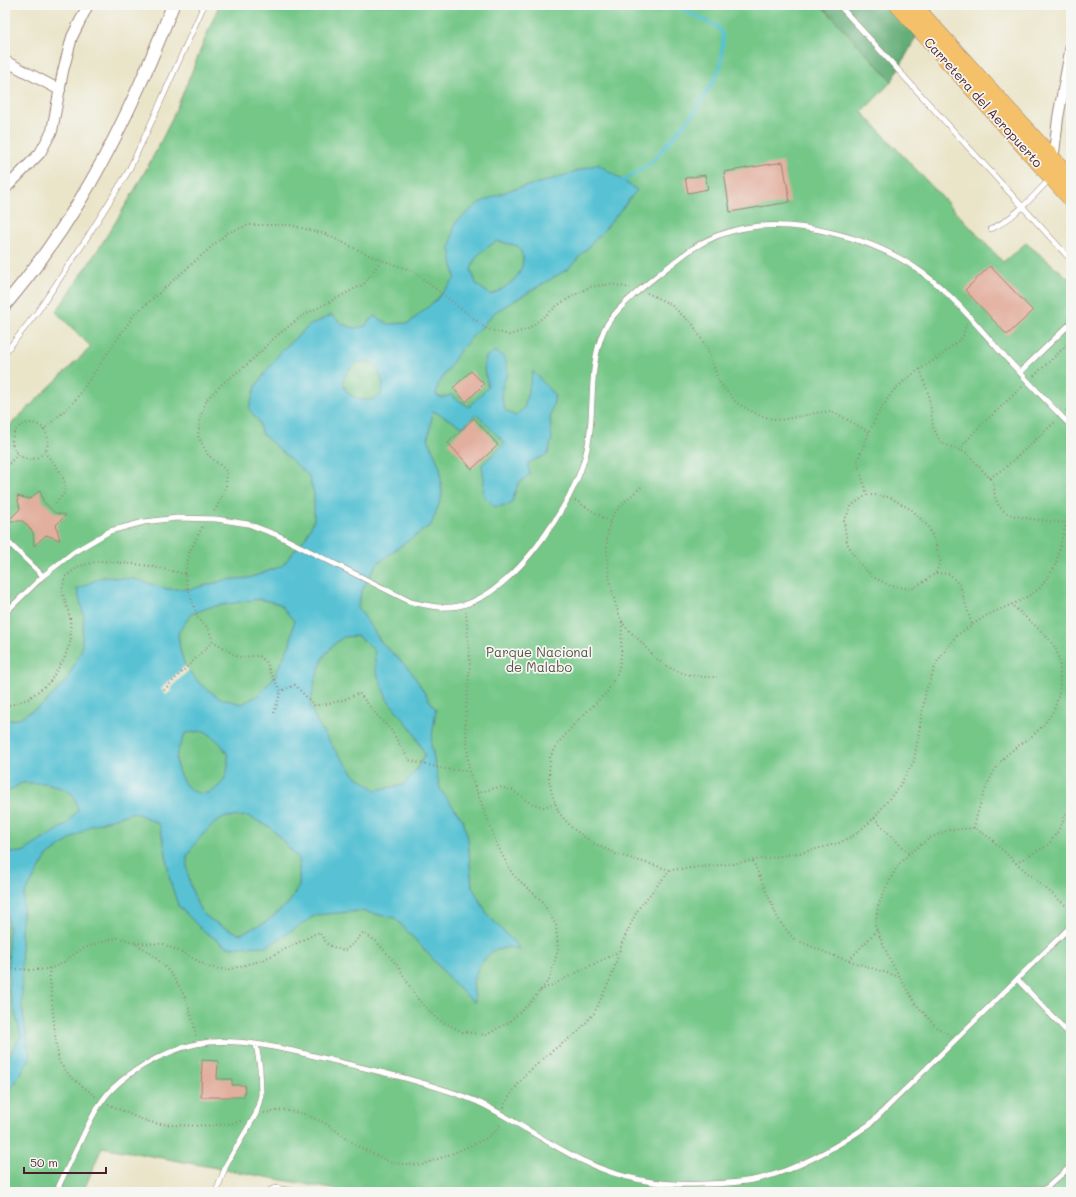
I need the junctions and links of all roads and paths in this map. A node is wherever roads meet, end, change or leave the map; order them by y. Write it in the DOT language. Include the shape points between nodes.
graph roads {
  1 [pos="88,5"];
  2 [pos="173,5"];
  3 [pos="204,5"];
  4 [pos="839,5"];
  5 [pos="897,5"];
  6 [pos="914,5"];
  7 [pos="1071,46"];
  8 [pos="5,62"];
  9 [pos="60,90"];
  10 [pos="1054,159"];
  11 [pos="1051,178"];
  12 [pos="1071,178"];
  13 [pos="5,189"];
  14 [pos="1071,200"];
  15 [pos="1022,207"];
  16 [pos="991,230"];
  17 [pos="381,260"];
  18 [pos="1071,260"];
  19 [pos="640,290"];
  20 [pos="5,305"];
  21 [pos="968,314"];
  22 [pos="1071,323"];
  23 [pos="1071,341"];
  24 [pos="5,354"];
  25 [pos="920,369"];
  26 [pos="1020,372"];
  27 [pos="1028,381"];
  28 [pos="1071,406"];
  29 [pos="1061,416"];
  30 [pos="1071,426"];
  31 [pos="43,430"];
  32 [pos="869,432"];
  33 [pos="959,450"];
  34 [pos="44,452"];
  35 [pos="17,454"];
  36 [pos="5,464"];
  37 [pos="989,478"];
  38 [pos="641,487"];
  39 [pos="867,495"];
  40 [pos="569,496"];
  41 [pos="54,505"];
  42 [pos="1071,506"];
  43 [pos="206,519"];
  44 [pos="610,522"];
  45 [pos="1066,522"];
  46 [pos="5,539"];
  47 [pos="936,573"];
  48 [pos="185,574"];
  49 [pos="43,576"];
  50 [pos="465,604"];
  51 [pos="1011,604"];
  52 [pos="5,613"];
  53 [pos="622,622"];
  54 [pos="972,625"];
  55 [pos="213,641"];
  56 [pos="717,678"];
  57 [pos="164,690"];
  58 [pos="281,691"];
  59 [pos="5,705"];
  60 [pos="274,713"];
  61 [pos="469,771"];
  62 [pos="477,793"];
  63 [pos="555,803"];
  64 [pos="1071,805"];
  65 [pos="874,818"];
  66 [pos="974,828"];
  67 [pos="909,854"];
  68 [pos="753,861"];
  69 [pos="1016,863"];
  70 [pos="670,870"];
  71 [pos="1071,910"];
  72 [pos="1071,926"];
  73 [pos="877,930"];
  74 [pos="135,943"];
  75 [pos="619,952"];
  76 [pos="849,960"];
  77 [pos="5,968"];
  78 [pos="50,968"];
  79 [pos="900,977"];
  80 [pos="1017,979"];
  81 [pos="539,992"];
  82 [pos="1071,1036"];
  83 [pos="957,1039"];
  84 [pos="197,1044"];
  85 [pos="256,1044"];
  86 [pos="102,1101"];
  87 [pos="256,1114"];
  88 [pos="504,1116"];
  89 [pos="1071,1166"];
  90 [pos="56,1192"];
  91 [pos="216,1192"];
  92 [pos="266,1192"];
  93 [pos="300,1192"];
  94 [pos="1042,1192"];
  1 -- 9 [label="street" via="72,37"];
  2 -- 20 [label="street" via="122,122 93,178 22,285"];
  3 -- 24 [label="lane" via="128,172 38,311"];
  4 -- 15 [label="lane"];
  5 -- 11 [label="main road, Carretera del Aeropuerto"];
  6 -- 10 [label="main road, Carretera del Aeropuerto"];
  7 -- 10 [label="street" via="1058,118"];
  8 -- 9 [label="street"];
  9 -- 13 [label="street" via="49,137 40,153"];
  10 -- 11 [label="street"];
  10 -- 12 [label="main road, Carretera del Aeropuerto"];
  11 -- 14 [label="main road, Carretera del Aeropuerto"];
  11 -- 15 [label="lane"];
  15 -- 16 [label="lane"];
  15 -- 18 [label="lane"];
  17 -- 19 [label="path" via="413,271 487,329 509,335 528,329 561,303 589,287 611,284"];
  17 -- 31 [label="path" via="325,234 290,225 249,225 227,232 134,315 74,402"];
  17 -- 43 [label="path" via="364,284 302,316 207,399 200,418 198,436 208,455 227,471 226,486 216,509"];
  19 -- 21 [label="lane" via="682,256 712,238 733,230 758,226 792,226 865,242 893,255 920,271"];
  19 -- 32 [label="path" via="670,304 693,325 706,348 719,382 737,403 760,416 780,420 831,411"];
  19 -- 40 [label="lane" via="614,315 598,345 594,365 590,435 578,478"];
  21 -- 25 [label="path" via="963,336 943,354"];
  21 -- 26 [label="lane"];
  22 -- 26 [label="lane"];
  23 -- 27 [label="path"];
  25 -- 32 [label="path" via="893,391"];
  25 -- 33 [label="path" via="929,396 933,427 938,438 941,443"];
  26 -- 27 [label="lane"];
  27 -- 29 [label="lane"];
  27 -- 33 [label="path" via="975,431"];
  28 -- 29 [label="path"];
  29 -- 30 [label="lane"];
  29 -- 37 [label="path" via="1007,466"];
  31 -- 34 [label="path" via="47,441"];
  31 -- 35 [label="path" via="35,424 25,424 17,429 12,439"];
  32 -- 39 [label="path" via="857,461"];
  33 -- 37 [label="path" via="966,453"];
  34 -- 35 [label="path" via="34,459"];
  34 -- 41 [label="path" via="57,467 65,482 64,494"];
  35 -- 36 [label="path" via="10,464"];
  37 -- 45 [label="path" via="994,483 994,496 1004,511 1015,516"];
  38 -- 44 [label="path" via="623,503"];
  39 -- 47 [label="path" via="891,498 912,510 928,526 940,561"];
  39 -- 47 [label="path" via="852,505 844,521 847,543 858,562 873,577 891,586 912,589"];
  40 -- 44 [label="path"];
  40 -- 50 [label="lane" via="529,556 489,593"];
  42 -- 45 [label="path"];
  43 -- 48 [label="path" via="189,553"];
  43 -- 49 [label="lane" via="178,518 144,522 110,532 74,552"];
  43 -- 50 [label="lane" via="248,524 277,534 411,602 434,608 452,608"];
  44 -- 53 [label="path" via="606,541 608,565 615,602"];
  45 -- 51 [label="path" via="1055,567 1039,589"];
  46 -- 49 [label="lane"];
  47 -- 54 [label="path" via="950,574 960,586"];
  48 -- 55 [label="path" via="198,619 208,628"];
  48 -- 59 [label="path" via="144,565 101,561 78,566 65,577 62,591 71,625 71,640 64,659 49,683 28,699"];
  49 -- 52 [label="lane"];
  50 -- 61 [label="path" via="470,665 465,719"];
  51 -- 54 [label="path"];
  51 -- 66 [label="path" via="1056,650 1060,670 1059,694 1051,716 1001,761 986,787 977,810"];
  53 -- 56 [label="path" via="662,662 684,674"];
  53 -- 63 [label="path" via="618,672 607,692 577,721 550,758 549,778"];
  54 -- 65 [label="path" via="956,636 937,662 926,690 914,760 900,785"];
  55 -- 57 [label="path"];
  55 -- 58 [label="path" via="238,657 259,656 267,662"];
  58 -- 60 [label="path"];
  58 -- 61 [label="path" via="294,685 314,705 347,699 359,693 391,730 410,760 444,769"];
  61 -- 62 [label="path"];
  62 -- 63 [label="path" via="498,788 512,790 530,803 544,807"];
  62 -- 81 [label="path" via="512,875 542,901 556,925 558,950 548,980"];
  63 -- 70 [label="path" via="559,813 572,828 593,843 616,854"];
  64 -- 69 [label="path" via="1058,832 1048,845"];
  65 -- 67 [label="path"];
  65 -- 68 [label="path" via="856,834 839,843"];
  66 -- 67 [label="path" via="949,830 930,838"];
  66 -- 69 [label="path" via="990,838"];
  67 -- 73 [label="path" via="898,865 878,906 875,926"];
  68 -- 70 [label="path"];
  68 -- 76 [label="path" via="779,922 794,939"];
  69 -- 71 [label="path"];
  70 -- 75 [label="path" via="638,909"];
  72 -- 80 [label="lane"];
  73 -- 76 [label="path"];
  73 -- 79 [label="path"];
  74 -- 78 [label="path" via="118,938 82,949 56,967"];
  74 -- 81 [label="path" via="163,944 208,967 227,970 263,960 319,932 328,945 344,950 363,933 375,940 398,966 416,997 437,1019 463,1032 486,1035 509,1022"];
  74 -- 84 [label="path" via="156,957 171,973 184,994 193,1018"];
  75 -- 81 [label="path"];
  75 -- 88 [label="path" via="611,978 594,1013 578,1031 525,1075 504,1105"];
  76 -- 79 [label="path"];
  77 -- 78 [label="path"];
  78 -- 86 [label="path" via="54,1035 59,1062 70,1076"];
  79 -- 83 [label="path" via="915,1003 937,1028"];
  80 -- 82 [label="lane"];
  80 -- 83 [label="lane"];
  83 -- 88 [label="lane" via="870,1124 844,1143 787,1170 762,1178 681,1185 642,1181 602,1170 563,1151"];
  84 -- 85 [label="lane"];
  84 -- 86 [label="lane" via="161,1056 134,1071"];
  85 -- 87 [label="lane" via="261,1095"];
  85 -- 88 [label="lane" via="439,1088 479,1103"];
  86 -- 87 [label="path" via="129,1115 154,1123 216,1125 240,1122"];
  86 -- 90 [label="lane" via="95,1110"];
  87 -- 88 [label="path" via="284,1110 304,1114 327,1124 359,1147 392,1163 422,1165 485,1139 496,1130"];
  87 -- 91 [label="lane" via="227,1163"];
  89 -- 94 [label="lane"];
  92 -- 93 [label="lane" via="275,1188"];
}
